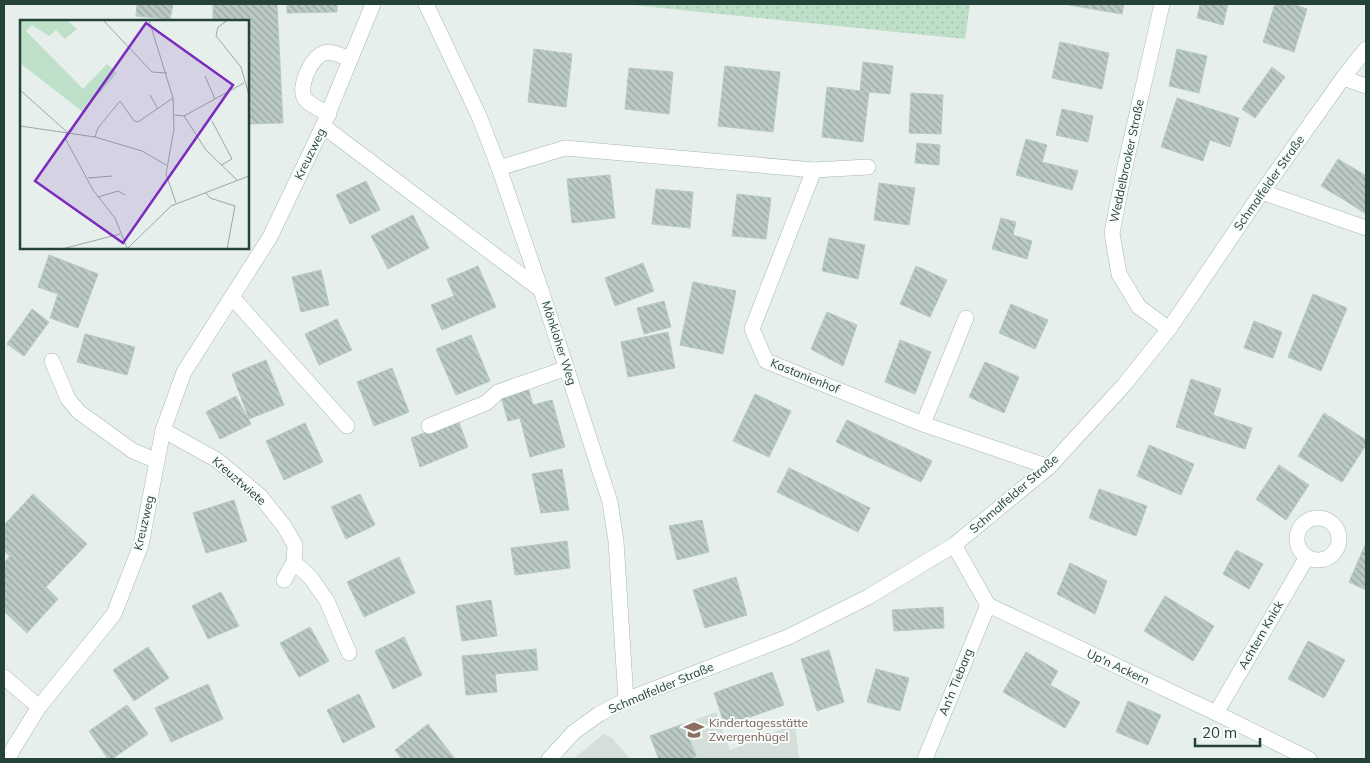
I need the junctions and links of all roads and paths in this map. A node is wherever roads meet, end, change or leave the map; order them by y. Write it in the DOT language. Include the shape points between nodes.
graph roads {
  1 [pos="373,4"];
  2 [pos="426,4"];
  3 [pos="1162,4"];
  4 [pos="1366,49"];
  5 [pos="350,60"];
  6 [pos="1343,78"];
  7 [pos="1366,86"];
  8 [pos="326,120"];
  9 [pos="868,167"];
  10 [pos="499,168"];
  11 [pos="814,170"];
  12 [pos="1262,192"];
  13 [pos="1366,228"];
  14 [pos="541,290"];
  15 [pos="232,297"];
  16 [pos="966,318"];
  17 [pos="1169,329"];
  18 [pos="52,361"];
  19 [pos="567,368"];
  20 [pos="923,424"];
  21 [pos="347,426"];
  22 [pos="429,426"];
  23 [pos="163,430"];
  24 [pos="157,461"];
  25 [pos="1049,468"];
  26 [pos="954,545"];
  27 [pos="1306,557"];
  28 [pos="294,562"];
  29 [pos="284,580"];
  30 [pos="988,605"];
  31 [pos="349,653"];
  32 [pos="4,676"];
  33 [pos="626,700"];
  34 [pos="39,707"];
  35 [pos="1216,713"];
  36 [pos="8,759"];
  37 [pos="549,759"];
  38 [pos="925,759"];
  39 [pos="1309,759"];
  1 -- 5 [label="street, Kreuzweg"];
  2 -- 10 [label="street, Mönkloher Weg" via="479,116"];
  3 -- 17 [label="street, Weddelbrooker Straße" via="1112,234 1119,274 1139,307"];
  4 -- 6 [label="street, Schmalfelder Straße"];
  5 -- 8 [label="street, Kreuzweg"];
  5 -- 8 [label="street" via="326,52 314,60 308,71 302,90 304,98"];
  6 -- 7 [label="street"];
  6 -- 12 [label="street, Schmalfelder Straße"];
  8 -- 14 [label="street"];
  8 -- 15 [label="street, Kreuzweg" via="270,237"];
  9 -- 11 [label="street"];
  10 -- 11 [label="street" via="565,148"];
  10 -- 14 [label="street, Mönkloher Weg"];
  11 -- 20 [label="street, Kastanienhof" via="752,329 766,361"];
  12 -- 13 [label="street"];
  12 -- 17 [label="street, Schmalfelder Straße"];
  14 -- 19 [label="street, Mönkloher Weg"];
  15 -- 21 [label="street"];
  15 -- 23 [label="street, Kreuzweg" via="184,372"];
  16 -- 20 [label="street"];
  17 -- 25 [label="street, Schmalfelder Straße" via="1124,385"];
  18 -- 24 [label="street" via="68,400 79,412 133,451"];
  19 -- 22 [label="street" via="498,392 486,404"];
  19 -- 33 [label="street, Mönkloher Weg" via="610,502 616,541"];
  20 -- 25 [label="street, Kastanienhof"];
  23 -- 24 [label="street, Kreuzweg"];
  23 -- 28 [label="street, Kreuztwiete" via="217,460 260,496 295,545"];
  24 -- 34 [label="street, Kreuzweg" via="141,545 114,614"];
  25 -- 26 [label="street, Schmalfelder Straße"];
  26 -- 30 [label="street"];
  26 -- 33 [label="street, Schmalfelder Straße" via="868,597 788,637"];
  27 -- 35 [label="street, Achtern Knick"];
  28 -- 29 [label="street"];
  28 -- 31 [label="street" via="311,578 327,601"];
  30 -- 35 [label="street, Up'n Ackern"];
  30 -- 38 [label="street, An'n Tiebarg"];
  32 -- 34 [label="street"];
  33 -- 37 [label="street, Schmalfelder Straße" via="574,732"];
  34 -- 36 [label="street, Kreuzweg"];
  35 -- 39 [label="street, Up'n Ackern"];
}
